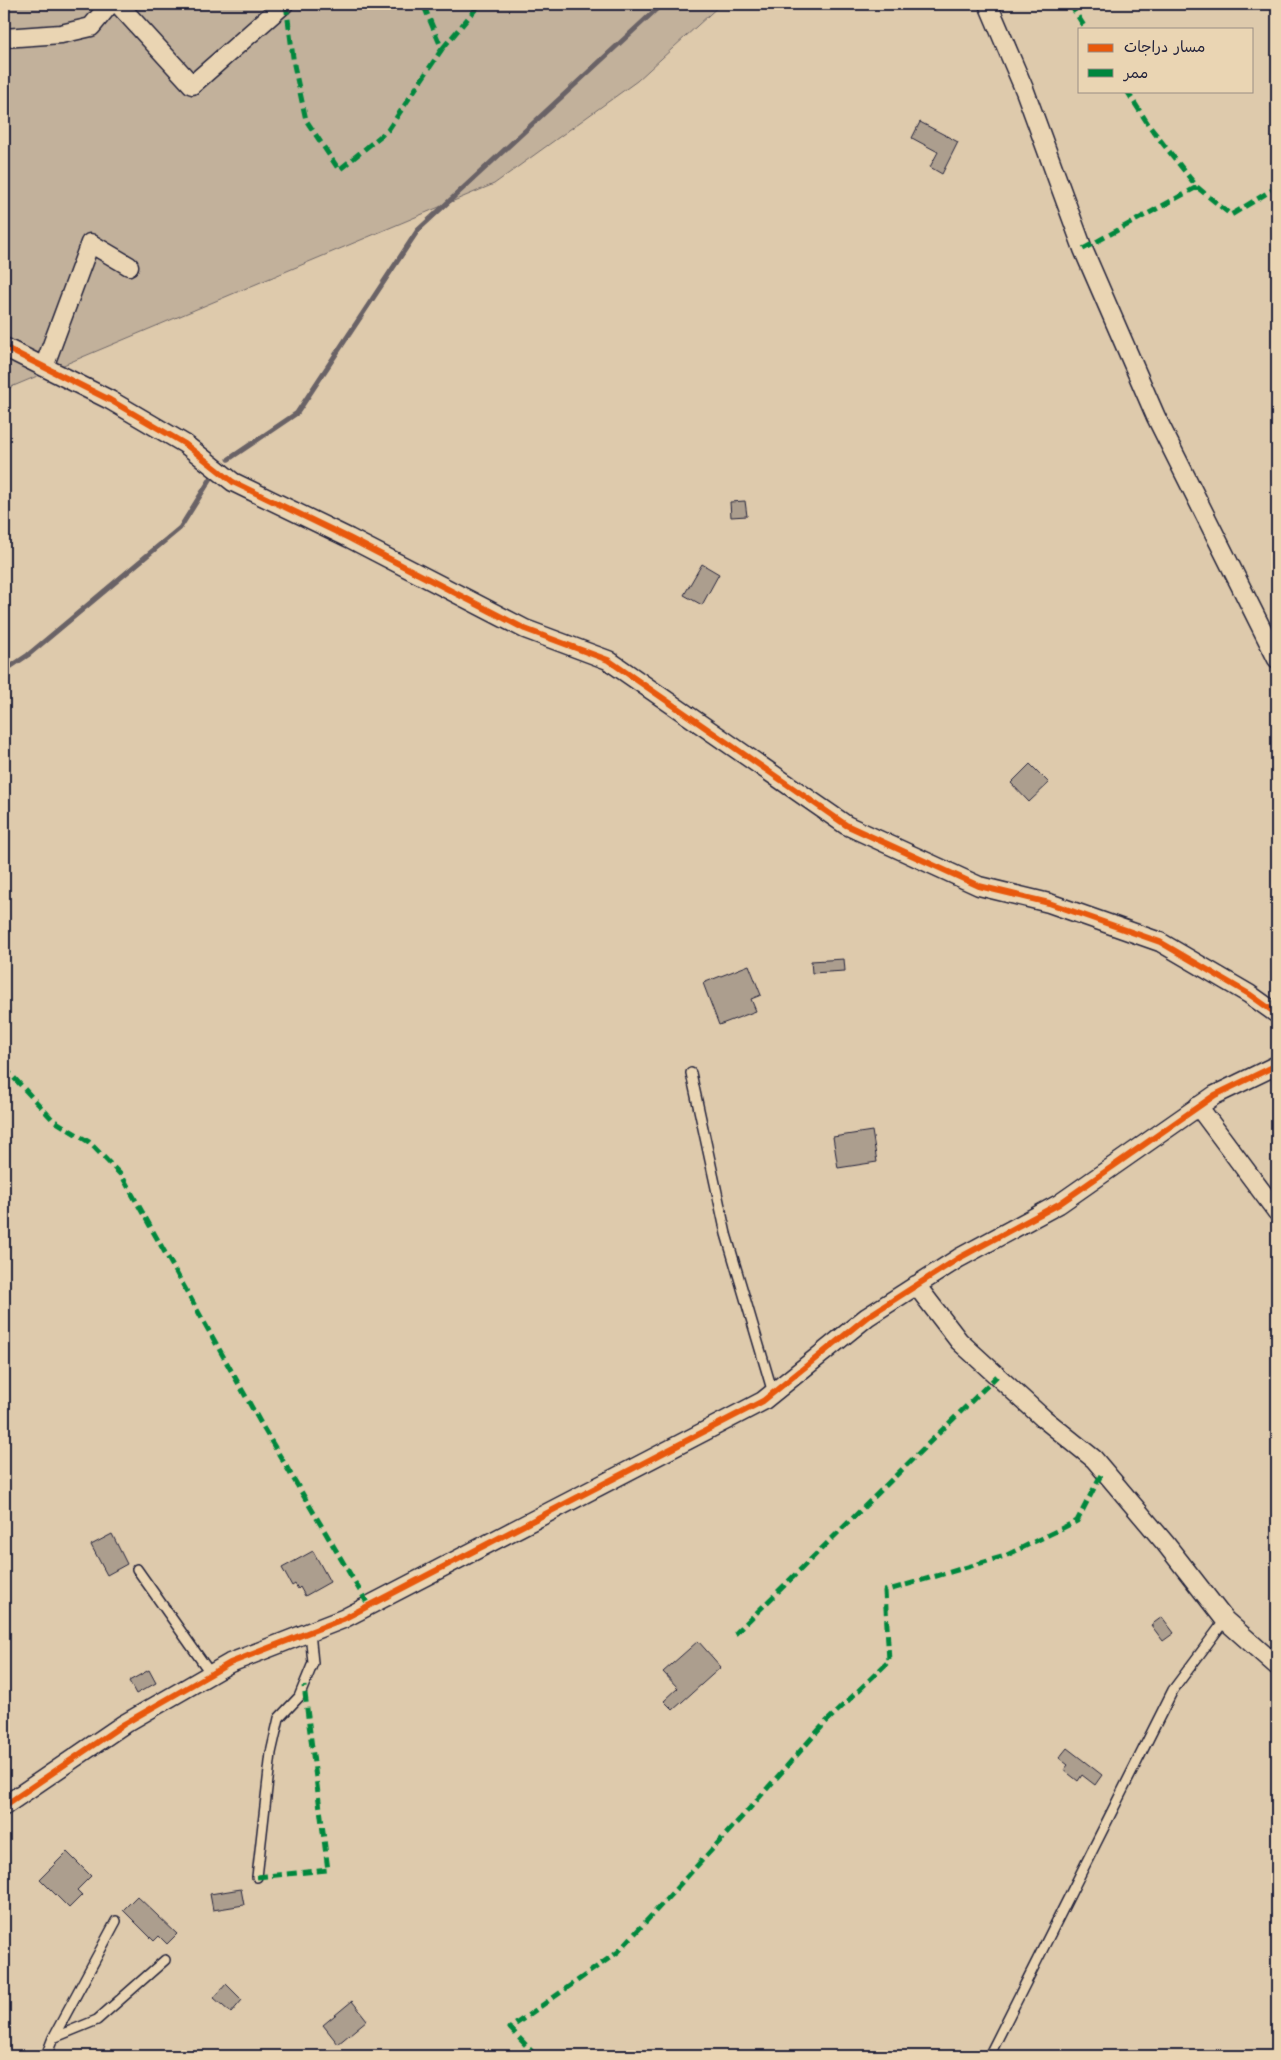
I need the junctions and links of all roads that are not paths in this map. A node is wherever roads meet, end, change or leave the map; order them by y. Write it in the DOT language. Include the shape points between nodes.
graph roads {
  1 [pos="110,4"];
  2 [pos="118,4"];
  3 [pos="284,4"];
  4 [pos="988,4"];
  5 [pos="4,38"];
  6 [pos="129,266"];
  7 [pos="4,347"];
  8 [pos="44,367"];
  9 [pos="1277,659"];
  10 [pos="1277,1014"];
  11 [pos="1277,1065"];
  12 [pos="692,1073"];
  13 [pos="1198,1106"];
  14 [pos="1277,1212"];
  15 [pos="916,1285"];
  16 [pos="773,1393"];
  17 [pos="137,1569"];
  18 [pos="1225,1620"];
  19 [pos="310,1632"];
  20 [pos="1277,1666"];
  21 [pos="211,1674"];
  22 [pos="4,1806"];
  23 [pos="257,1877"];
  24 [pos="116,1922"];
  25 [pos="165,1960"];
  26 [pos="53,2038"];
  27 [pos="46,2056"];
  28 [pos="989,2056"];
  1 -- 5 [label="street" via="90,27 61,34"];
  2 -- 3 [label="street" via="192,85"];
  4 -- 9 [label="street" via="1025,91 1082,249 1156,417"];
  6 -- 8 [label="street" via="90,243"];
  7 -- 8 [label="street"];
  8 -- 10 [label="street" via="110,400 185,444 233,482 525,629 608,660 846,825 979,886 1049,903 1160,942"];
  11 -- 13 [label="street"];
  12 -- 16 [label="lane" via="726,1234"];
  13 -- 14 [label="street"];
  13 -- 15 [label="street" via="1059,1204"];
  15 -- 16 [label="street" via="867,1317"];
  15 -- 18 [label="street" via="959,1341 1043,1418 1094,1459"];
  16 -- 19 [label="street" via="688,1442 343,1619"];
  17 -- 21 [label="lane"];
  18 -- 20 [label="street"];
  18 -- 28 [label="lane" via="1174,1690"];
  19 -- 21 [label="street" via="230,1663"];
  19 -- 23 [label="lane" via="313,1664 299,1697 279,1718 271,1753"];
  21 -- 22 [label="street" via="124,1724"];
  24 -- 26 [label="lane"];
  25 -- 26 [label="lane" via="97,2020"];
  26 -- 27 [label="lane"];
}
